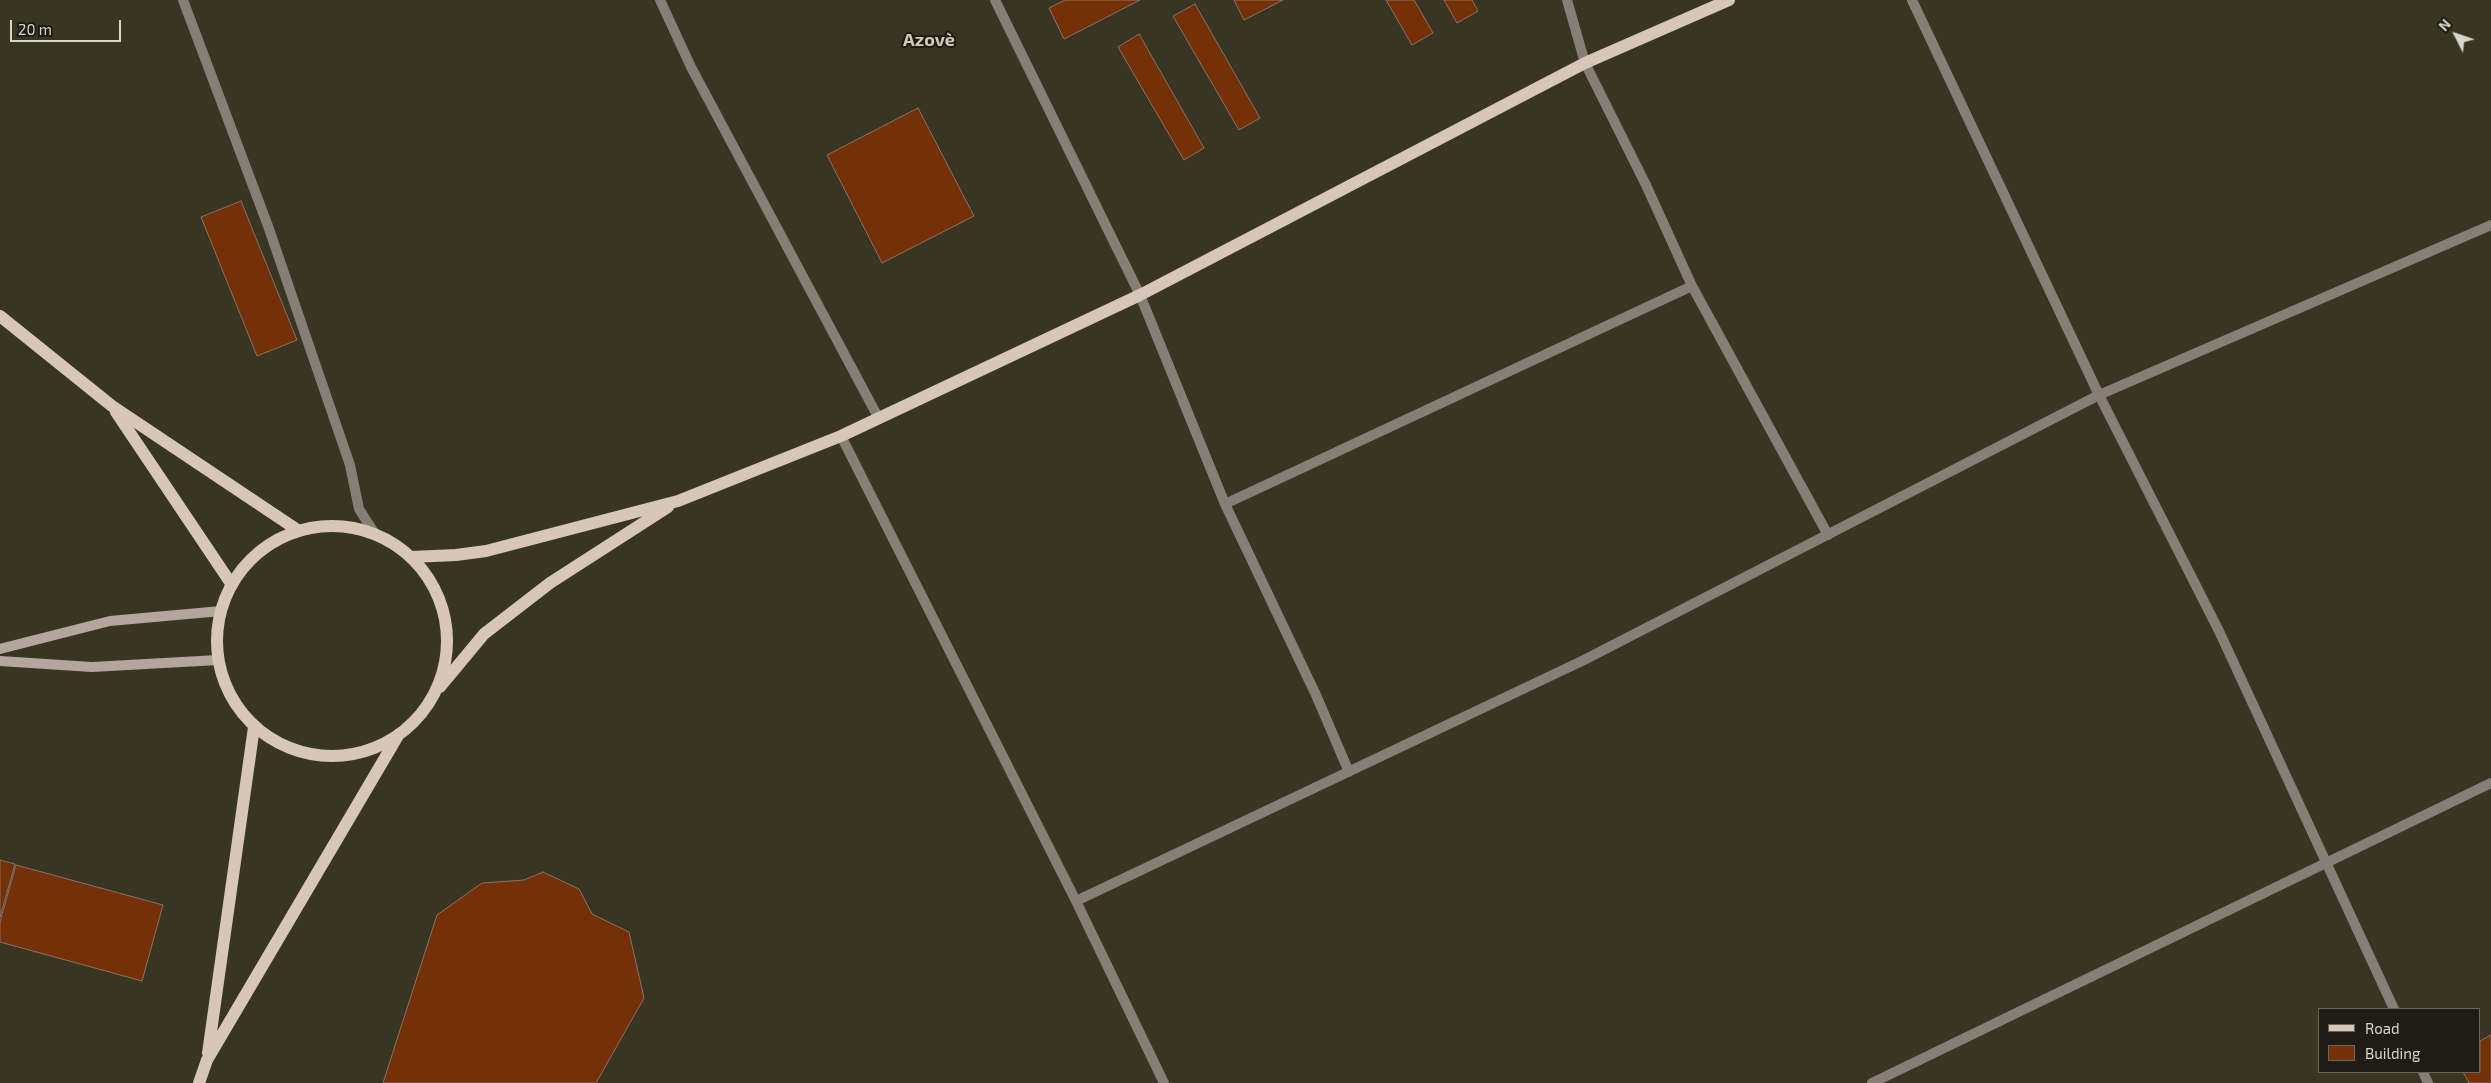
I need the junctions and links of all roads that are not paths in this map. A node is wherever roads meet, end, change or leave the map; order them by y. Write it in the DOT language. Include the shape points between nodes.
graph roads {
  1 [pos="183,0"];
  2 [pos="660,0"];
  3 [pos="995,0"];
  4 [pos="1567,0"];
  5 [pos="1730,0"];
  6 [pos="1912,0"];
  7 [pos="1586,63"];
  8 [pos="2491,225"];
  9 [pos="1692,286"];
  10 [pos="1140,295"];
  11 [pos="0,316"];
  12 [pos="2099,395"];
  13 [pos="112,406"];
  14 [pos="878,417"];
  15 [pos="841,436"];
  16 [pos="678,501"];
  17 [pos="1225,504"];
  18 [pos="299,530"];
  19 [pos="375,534"];
  20 [pos="1828,535"];
  21 [pos="411,558"];
  22 [pos="232,585"];
  23 [pos="221,611"];
  24 [pos="0,649"];
  25 [pos="218,660"];
  26 [pos="0,661"];
  27 [pos="432,696"];
  28 [pos="254,727"];
  29 [pos="401,732"];
  30 [pos="1349,772"];
  31 [pos="2491,784"];
  32 [pos="2328,864"];
  33 [pos="1076,901"];
  34 [pos="2394,1008"];
  35 [pos="207,1060"];
  36 [pos="199,1083"];
  37 [pos="1164,1083"];
  38 [pos="1872,1083"];
  1 -- 19 [label="street" via="271,235 350,465 359,510"];
  2 -- 14 [label="street" via="691,67"];
  3 -- 10 [label="street"];
  4 -- 7 [label="street"];
  5 -- 7 [label="main road"];
  6 -- 12 [label="street"];
  7 -- 9 [label="street"];
  7 -- 10 [label="main road"];
  8 -- 12 [label="street"];
  9 -- 17 [label="street"];
  9 -- 20 [label="street"];
  10 -- 14 [label="main road"];
  10 -- 17 [label="street"];
  11 -- 13 [label="main road"];
  12 -- 20 [label="street"];
  12 -- 32 [label="street" via="2219,631"];
  13 -- 18 [label="main road"];
  13 -- 22 [label="main road"];
  14 -- 15 [label="main road"];
  15 -- 16 [label="main road"];
  15 -- 33 [label="street"];
  16 -- 21 [label="main road" via="486,550"];
  16 -- 27 [label="main road" via="550,583 484,634"];
  17 -- 30 [label="street"];
  18 -- 19 [label="main road" via="350,527"];
  18 -- 22 [label="main road" via="260,551 244,566"];
  19 -- 21 [label="main road"];
  20 -- 30 [label="street" via="1584,660"];
  21 -- 27 [label="main road" via="432,584 446,623 447,648 442,673"];
  22 -- 23 [label="main road"];
  23 -- 24 [label="street" via="110,621"];
  23 -- 25 [label="main road" via="216,634"];
  25 -- 26 [label="street" via="92,668"];
  25 -- 28 [label="main road" via="237,707"];
  27 -- 29 [label="main road" via="419,716"];
  28 -- 29 [label="main road" via="276,742 301,752 327,756 354,754 380,745"];
  28 -- 35 [label="main road"];
  29 -- 35 [label="main road"];
  30 -- 33 [label="street"];
  31 -- 32 [label="street"];
  32 -- 34 [label="street"];
  32 -- 38 [label="street"];
  33 -- 37 [label="street"];
  35 -- 36 [label="main road"];
}
